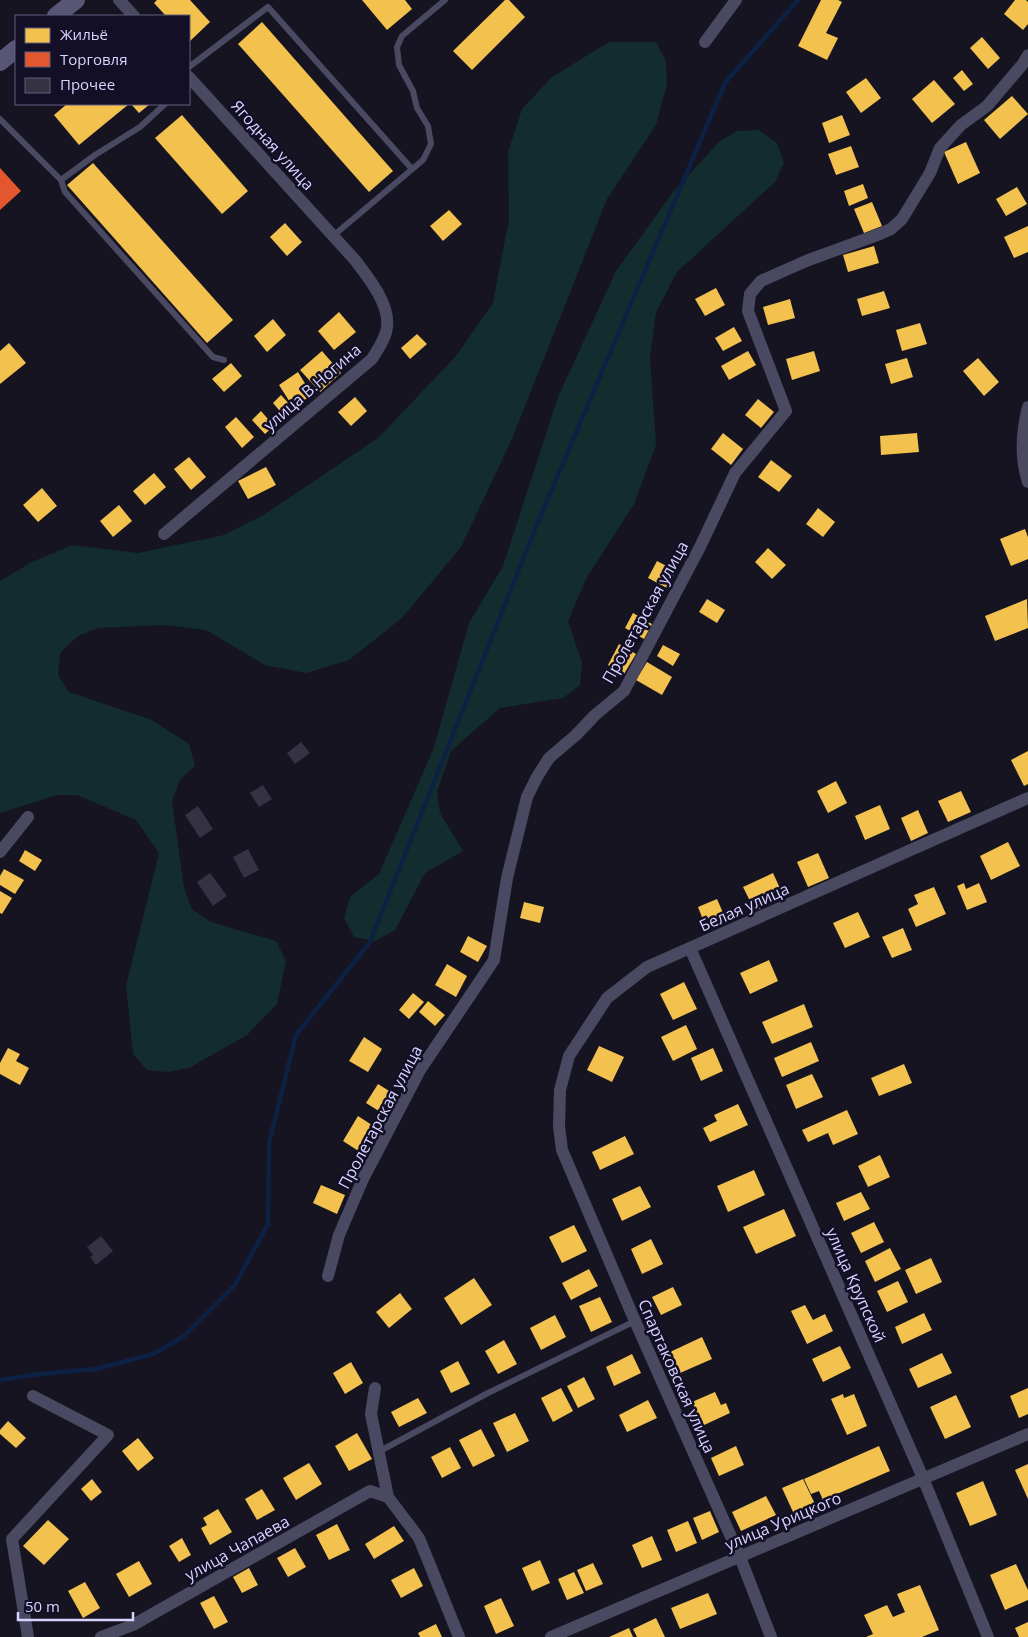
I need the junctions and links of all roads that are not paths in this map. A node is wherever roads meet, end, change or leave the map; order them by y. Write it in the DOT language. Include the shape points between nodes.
graph roads {
  1 [pos="76,0"];
  2 [pos="119,0"];
  3 [pos="445,0"];
  4 [pos="736,0"];
  5 [pos="57,15"];
  6 [pos="133,15"];
  7 [pos="705,42"];
  8 [pos="15,50"];
  9 [pos="1028,55"];
  10 [pos="0,62"];
  11 [pos="190,66"];
  12 [pos="190,80"];
  13 [pos="164,105"];
  14 [pos="0,119"];
  15 [pos="412,169"];
  16 [pos="61,180"];
  17 [pos="333,236"];
  18 [pos="224,360"];
  19 [pos="1028,407"];
  20 [pos="1028,482"];
  21 [pos="164,534"];
  22 [pos="1028,798"];
  23 [pos="28,817"];
  24 [pos="0,852"];
  25 [pos="690,948"];
  26 [pos="559,1126"];
  27 [pos="328,1276"];
  28 [pos="635,1321"];
  29 [pos="375,1388"];
  30 [pos="33,1396"];
  31 [pos="1028,1434"];
  32 [pos="380,1451"];
  33 [pos="923,1478"];
  34 [pos="388,1497"];
  35 [pos="740,1557"];
  36 [pos="28,1637"];
  37 [pos="101,1637"];
  38 [pos="459,1637"];
  39 [pos="551,1637"];
  40 [pos="771,1637"];
  41 [pos="988,1637"];
  1 -- 5 [label="main road"];
  2 -- 6 [label="street"];
  3 -- 15 [label="lane" via="402,36 397,46 399,65 428,126 431,144 423,160"];
  4 -- 7 [label="street"];
  8 -- 10 [label="main road"];
  9 -- 27 [label="street, Пролетарская улица" via="987,106 961,125 940,148 930,173 902,219 880,234 761,281 750,294 748,311 786,411 734,473 700,547 624,691 549,758 537,777 527,797 507,878 494,960 420,1070 363,1180 339,1235"];
  11 -- 15 [label="lane" via="268,7"];
  12 -- 17 [label="street, Ягодная улица"];
  13 -- 16 [label="lane" via="140,127"];
  14 -- 16 [label="lane"];
  15 -- 17 [label="lane"];
  16 -- 18 [label="lane" via="65,192 213,357"];
  17 -- 21 [label="street, улица В.Ногина" via="355,260 384,303 388,326 381,344 372,359"];
  19 -- 20 [label="street" via="1023,430"];
  22 -- 25 [label="street, Белая улица"];
  23 -- 24 [label="street"];
  25 -- 26 [label="street, Белая улица" via="647,968 607,998 569,1056 560,1090"];
  25 -- 33 [label="street, улица Крупской"];
  26 -- 28 [label="street, Спартаковская улица" via="568,1168"];
  28 -- 32 [label="lane" via="486,1394"];
  28 -- 35 [label="street, Спартаковская улица"];
  29 -- 32 [label="street" via="371,1414"];
  30 -- 36 [label="street" via="108,1435 12,1539"];
  31 -- 33 [label="street, улица Урицкого"];
  32 -- 34 [label="street"];
  33 -- 35 [label="street, улица Урицкого"];
  33 -- 41 [label="street, улица Крупской"];
  34 -- 37 [label="street, улица Чапаева" via="370,1491 141,1620"];
  34 -- 38 [label="street" via="419,1538"];
  35 -- 39 [label="street, улица Урицкого"];
  35 -- 40 [label="street, Спартаковская улица"];
}
